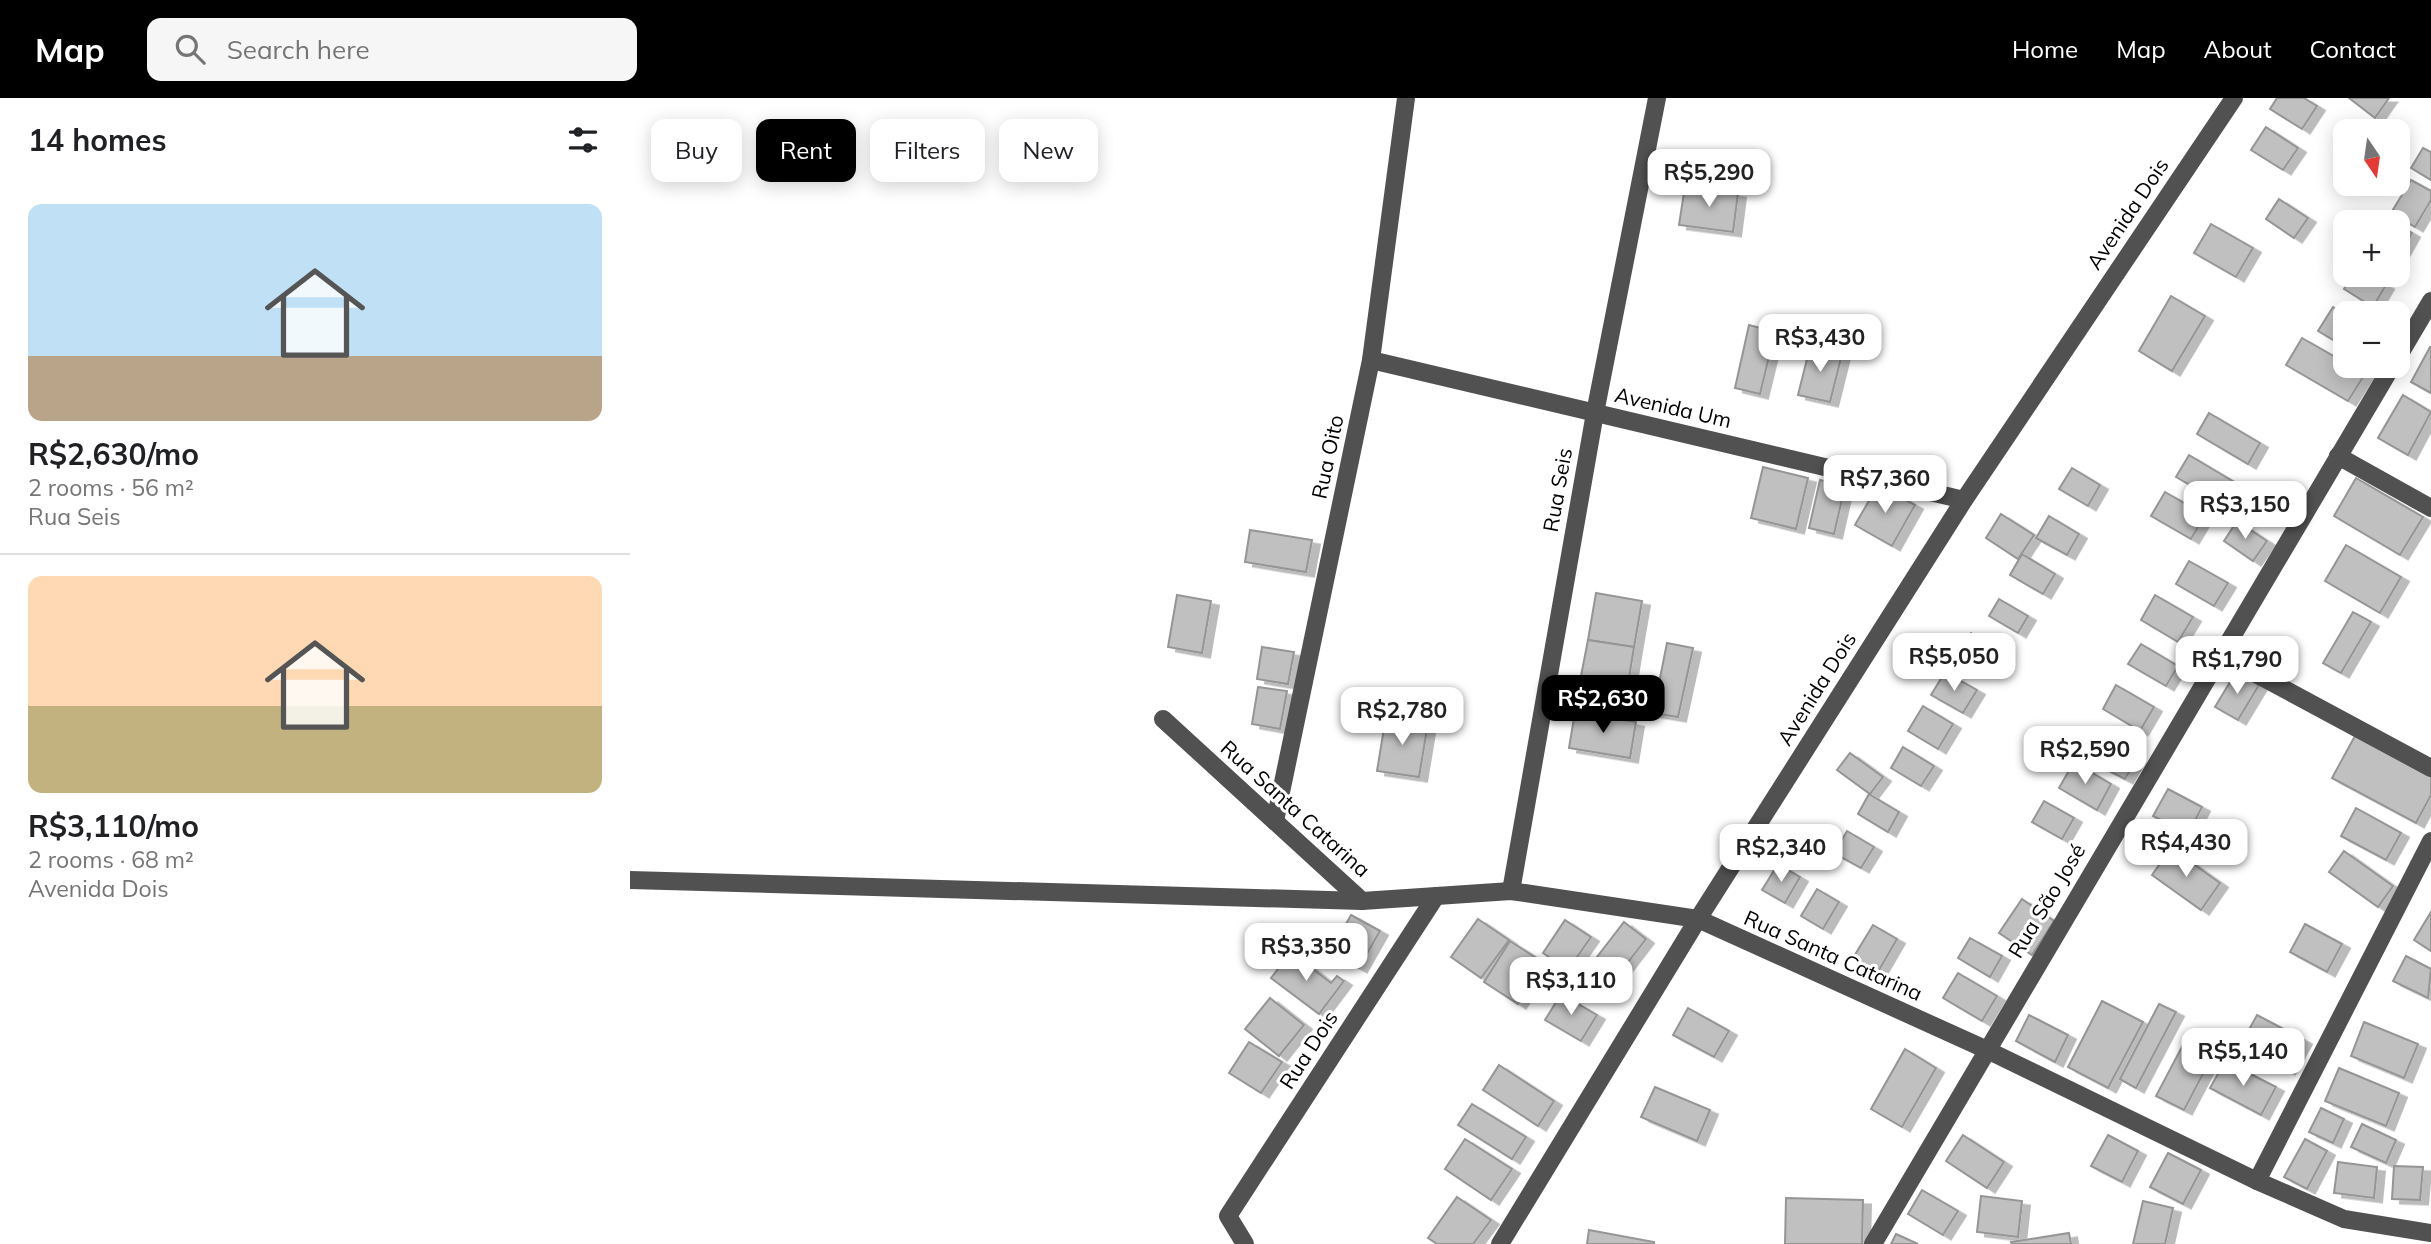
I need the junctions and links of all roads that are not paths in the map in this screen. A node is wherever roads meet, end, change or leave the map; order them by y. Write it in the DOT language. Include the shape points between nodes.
graph roads {
  1 [pos="1406,98"];
  2 [pos="1657,98"];
  3 [pos="2234,98"];
  4 [pos="2431,301"];
  5 [pos="2410,337"];
  6 [pos="1371,360"];
  7 [pos="2385,378"];
  8 [pos="1595,413"];
  9 [pos="2338,456"];
  10 [pos="1964,500"];
  11 [pos="2431,508"];
  12 [pos="2219,654"];
  13 [pos="1163,719"];
  14 [pos="2431,768"];
  15 [pos="1275,821"];
  16 [pos="2431,841"];
  17 [pos="630,880"];
  18 [pos="1511,891"];
  19 [pos="1436,896"];
  20 [pos="1362,901"];
  21 [pos="1698,919"];
  22 [pos="1985,1049"];
  23 [pos="2257,1181"];
  24 [pos="2431,1233"];
  25 [pos="1240,1237"];
  26 [pos="1500,1244"];
  27 [pos="1873,1244"];
  1 -- 6 [label="street, Rua Oito"];
  2 -- 8 [label="street, Rua Seis"];
  3 -- 10 [label="street, Avenida Dois"];
  4 -- 5 [label="street"];
  6 -- 8 [label="street, Avenida Um"];
  6 -- 15 [label="street, Rua Oito"];
  7 -- 9 [label="street, Rua São José"];
  8 -- 10 [label="street, Avenida Um"];
  8 -- 18 [label="street, Rua Seis"];
  9 -- 11 [label="street"];
  9 -- 12 [label="street, Rua São José"];
  10 -- 21 [label="street, Avenida Dois"];
  12 -- 14 [label="street"];
  12 -- 22 [label="street, Rua São José"];
  13 -- 15 [label="street, Rua Santa Catarina"];
  15 -- 20 [label="street, Rua Santa Catarina"];
  16 -- 23 [label="street"];
  17 -- 20 [label="street"];
  18 -- 19 [label="street, Rua Santa Catarina"];
  18 -- 21 [label="street, Rua Santa Catarina"];
  19 -- 20 [label="street, Rua Santa Catarina"];
  19 -- 25 [label="street, Rua Dois" via="1228,1216"];
  21 -- 22 [label="street, Rua Santa Catarina"];
  21 -- 26 [label="street, Avenida Dois"];
  22 -- 23 [label="street, Rua Santa Catarina"];
  22 -- 27 [label="street, Rua São José"];
  23 -- 24 [label="street, Rua Santa Catarina" via="2344,1219"];
}
